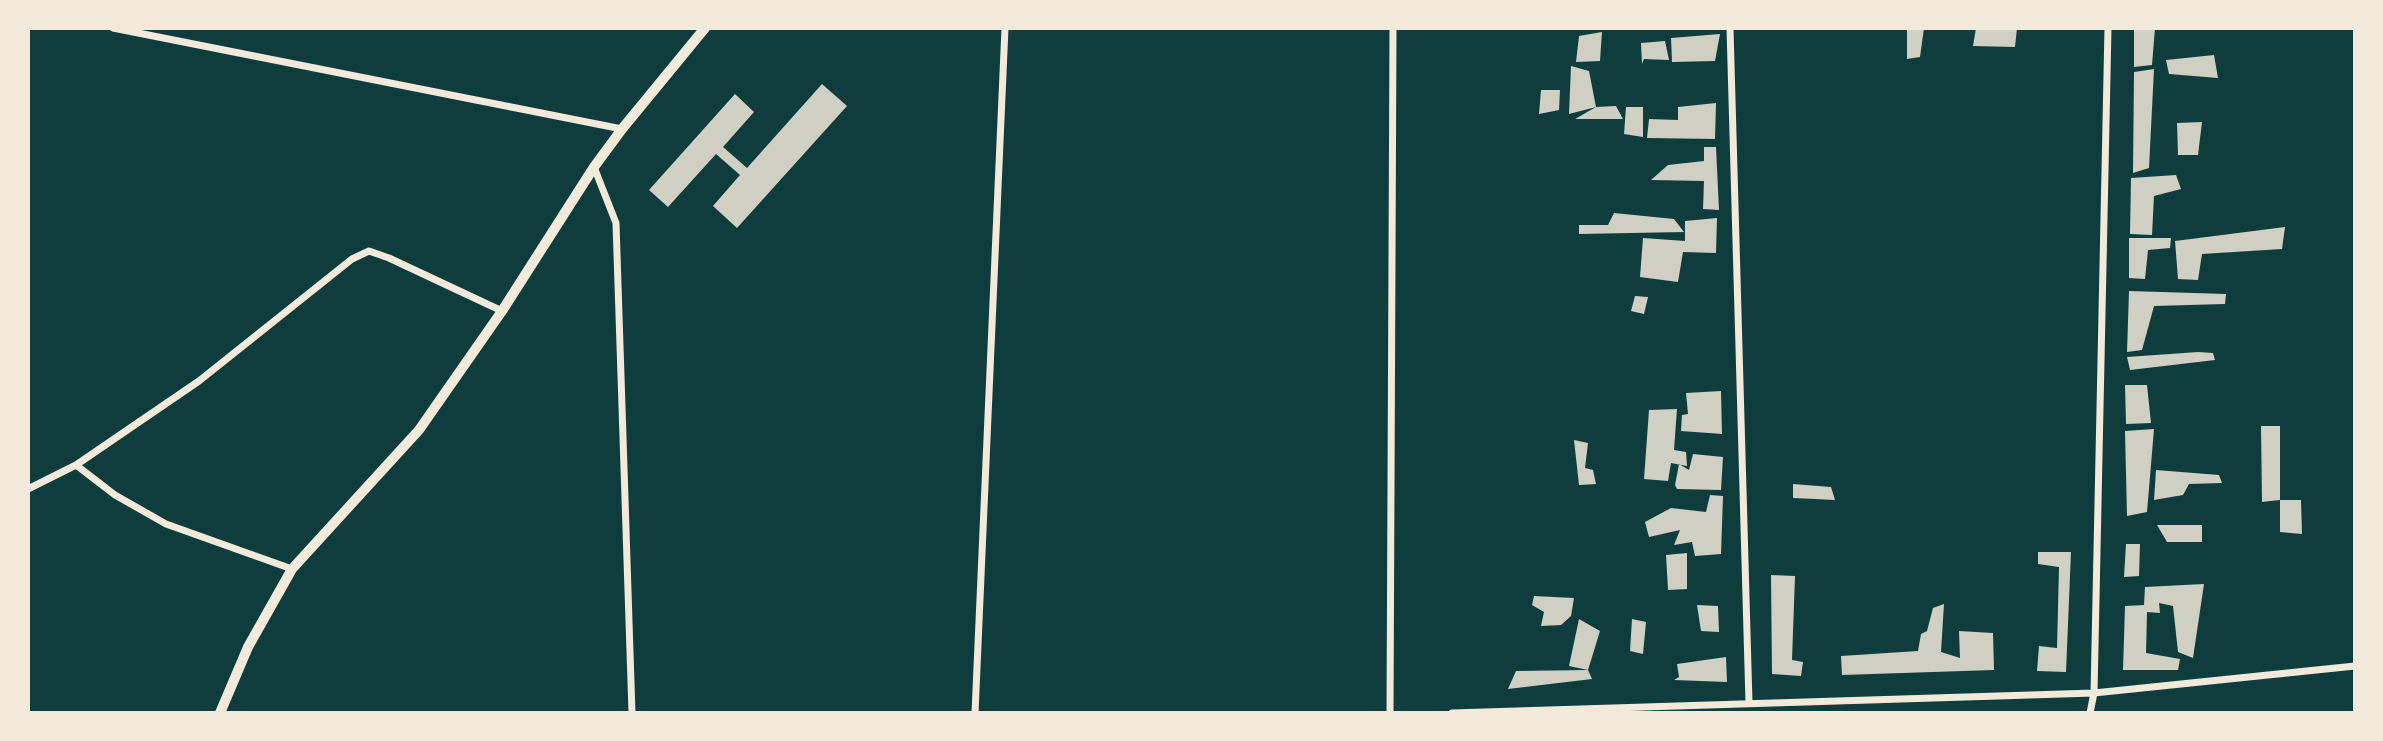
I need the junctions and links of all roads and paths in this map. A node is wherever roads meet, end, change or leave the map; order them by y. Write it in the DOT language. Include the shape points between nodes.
graph roads {
  1 [pos="113,28"];
  2 [pos="705,28"];
  3 [pos="1005,28"];
  4 [pos="1393,28"];
  5 [pos="1730,28"];
  6 [pos="2108,28"];
  7 [pos="622,129"];
  8 [pos="594,167"];
  9 [pos="502,311"];
  10 [pos="76,465"];
  11 [pos="28,489"];
  12 [pos="292,569"];
  13 [pos="2355,666"];
  14 [pos="2094,693"];
  15 [pos="1749,703"];
  16 [pos="220,713"];
  17 [pos="632,713"];
  18 [pos="975,713"];
  19 [pos="1390,713"];
  20 [pos="1452,713"];
  21 [pos="2090,713"];
  1 -- 7 [label="street"];
  2 -- 7 [label="street"];
  3 -- 18 [label="street"];
  4 -- 19 [label="street"];
  5 -- 15 [label="street"];
  6 -- 14 [label="street"];
  7 -- 8 [label="street"];
  8 -- 9 [label="street"];
  8 -- 17 [label="street" via="616,223"];
  9 -- 10 [label="street" via="369,251 352,259 199,382"];
  9 -- 12 [label="street" via="418,430"];
  10 -- 11 [label="street"];
  10 -- 12 [label="street" via="115,495 166,524"];
  12 -- 16 [label="street" via="248,646"];
  13 -- 14 [label="street"];
  14 -- 15 [label="street"];
  14 -- 21 [label="street"];
  15 -- 20 [label="street"];
}
